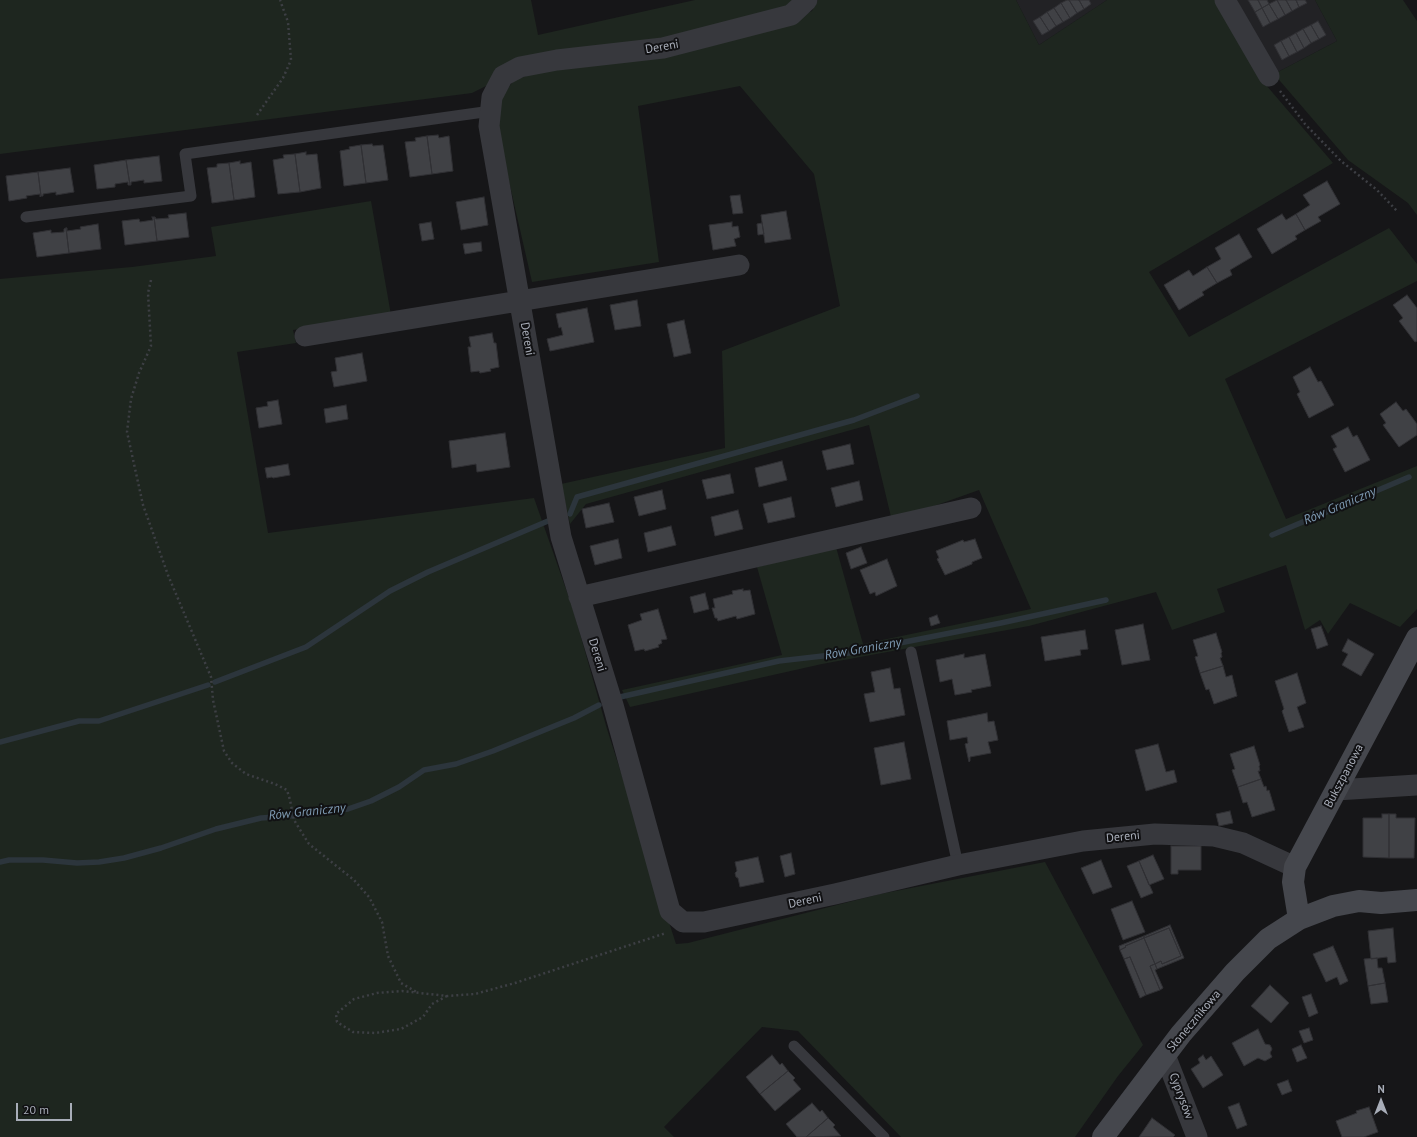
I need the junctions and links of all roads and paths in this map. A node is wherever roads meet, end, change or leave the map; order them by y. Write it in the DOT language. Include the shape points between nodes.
graph roads {
  1 [pos="280,0"];
  2 [pos="807,0"];
  3 [pos="1225,0"];
  4 [pos="1269,76"];
  5 [pos="491,111"];
  6 [pos="257,115"];
  7 [pos="1397,211"];
  8 [pos="26,217"];
  9 [pos="739,265"];
  10 [pos="151,280"];
  11 [pos="520,302"];
  12 [pos="305,336"];
  13 [pos="971,508"];
  14 [pos="579,597"];
  15 [pos="1417,638"];
  16 [pos="911,652"];
  17 [pos="1417,785"];
  18 [pos="1336,790"];
  19 [pos="958,865"];
  20 [pos="1295,867"];
  21 [pos="1417,900"];
  22 [pos="1299,920"];
  23 [pos="683,922"];
  24 [pos="418,993"];
  25 [pos="447,996"];
  26 [pos="794,1046"];
  27 [pos="1165,1055"];
  28 [pos="884,1137"];
  29 [pos="1103,1137"];
  30 [pos="1197,1137"];
  1 -- 6 [label="path" via="288,22 291,60 283,78"];
  2 -- 5 [label="street, Dereni" via="791,15 663,48 557,60 520,67 504,76 492,97"];
  3 -- 4 [label="street"];
  4 -- 7 [label="path" via="1305,124 1341,161 1377,190"];
  5 -- 8 [label="lane" via="185,154 191,196"];
  5 -- 11 [label="street, Dereni" via="489,126"];
  9 -- 11 [label="street"];
  10 -- 24 [label="path" via="148,293 151,346 131,399 127,432 143,505 168,575 211,677 213,700 224,751 232,763 246,774 287,790 294,820 310,844 354,880 369,897 382,922 388,956 401,983"];
  11 -- 12 [label="street"];
  11 -- 14 [label="street, Dereni" via="562,537"];
  13 -- 14 [label="street"];
  14 -- 23 [label="street, Dereni" via="613,705 670,911"];
  15 -- 18 [label="street, Bukszpanowa"];
  16 -- 19 [label="lane"];
  17 -- 18 [label="street"];
  18 -- 20 [label="street, Bukszpanowa"];
  19 -- 20 [label="street, Dereni" via="1083,841 1155,834 1214,836 1243,843"];
  19 -- 23 [label="street, Dereni" via="704,922"];
  20 -- 22 [label="street, Bukszpanowa" via="1292,882"];
  21 -- 22 [label="street, Słonecznikowa" via="1381,903 1359,901 1333,906"];
  22 -- 27 [label="street, Słonecznikowa" via="1268,939"];
  23 -- 25 [label="path" via="663,935 515,983 475,994"];
  24 -- 25 [label="path"];
  24 -- 25 [label="path" via="377,993 354,999 336,1014 337,1022 353,1032 375,1033 401,1029 423,1017 432,1004"];
  26 -- 28 [label="lane"];
  27 -- 29 [label="street, Słonecznikowa"];
  27 -- 30 [label="street, Cyprysów"];
}
